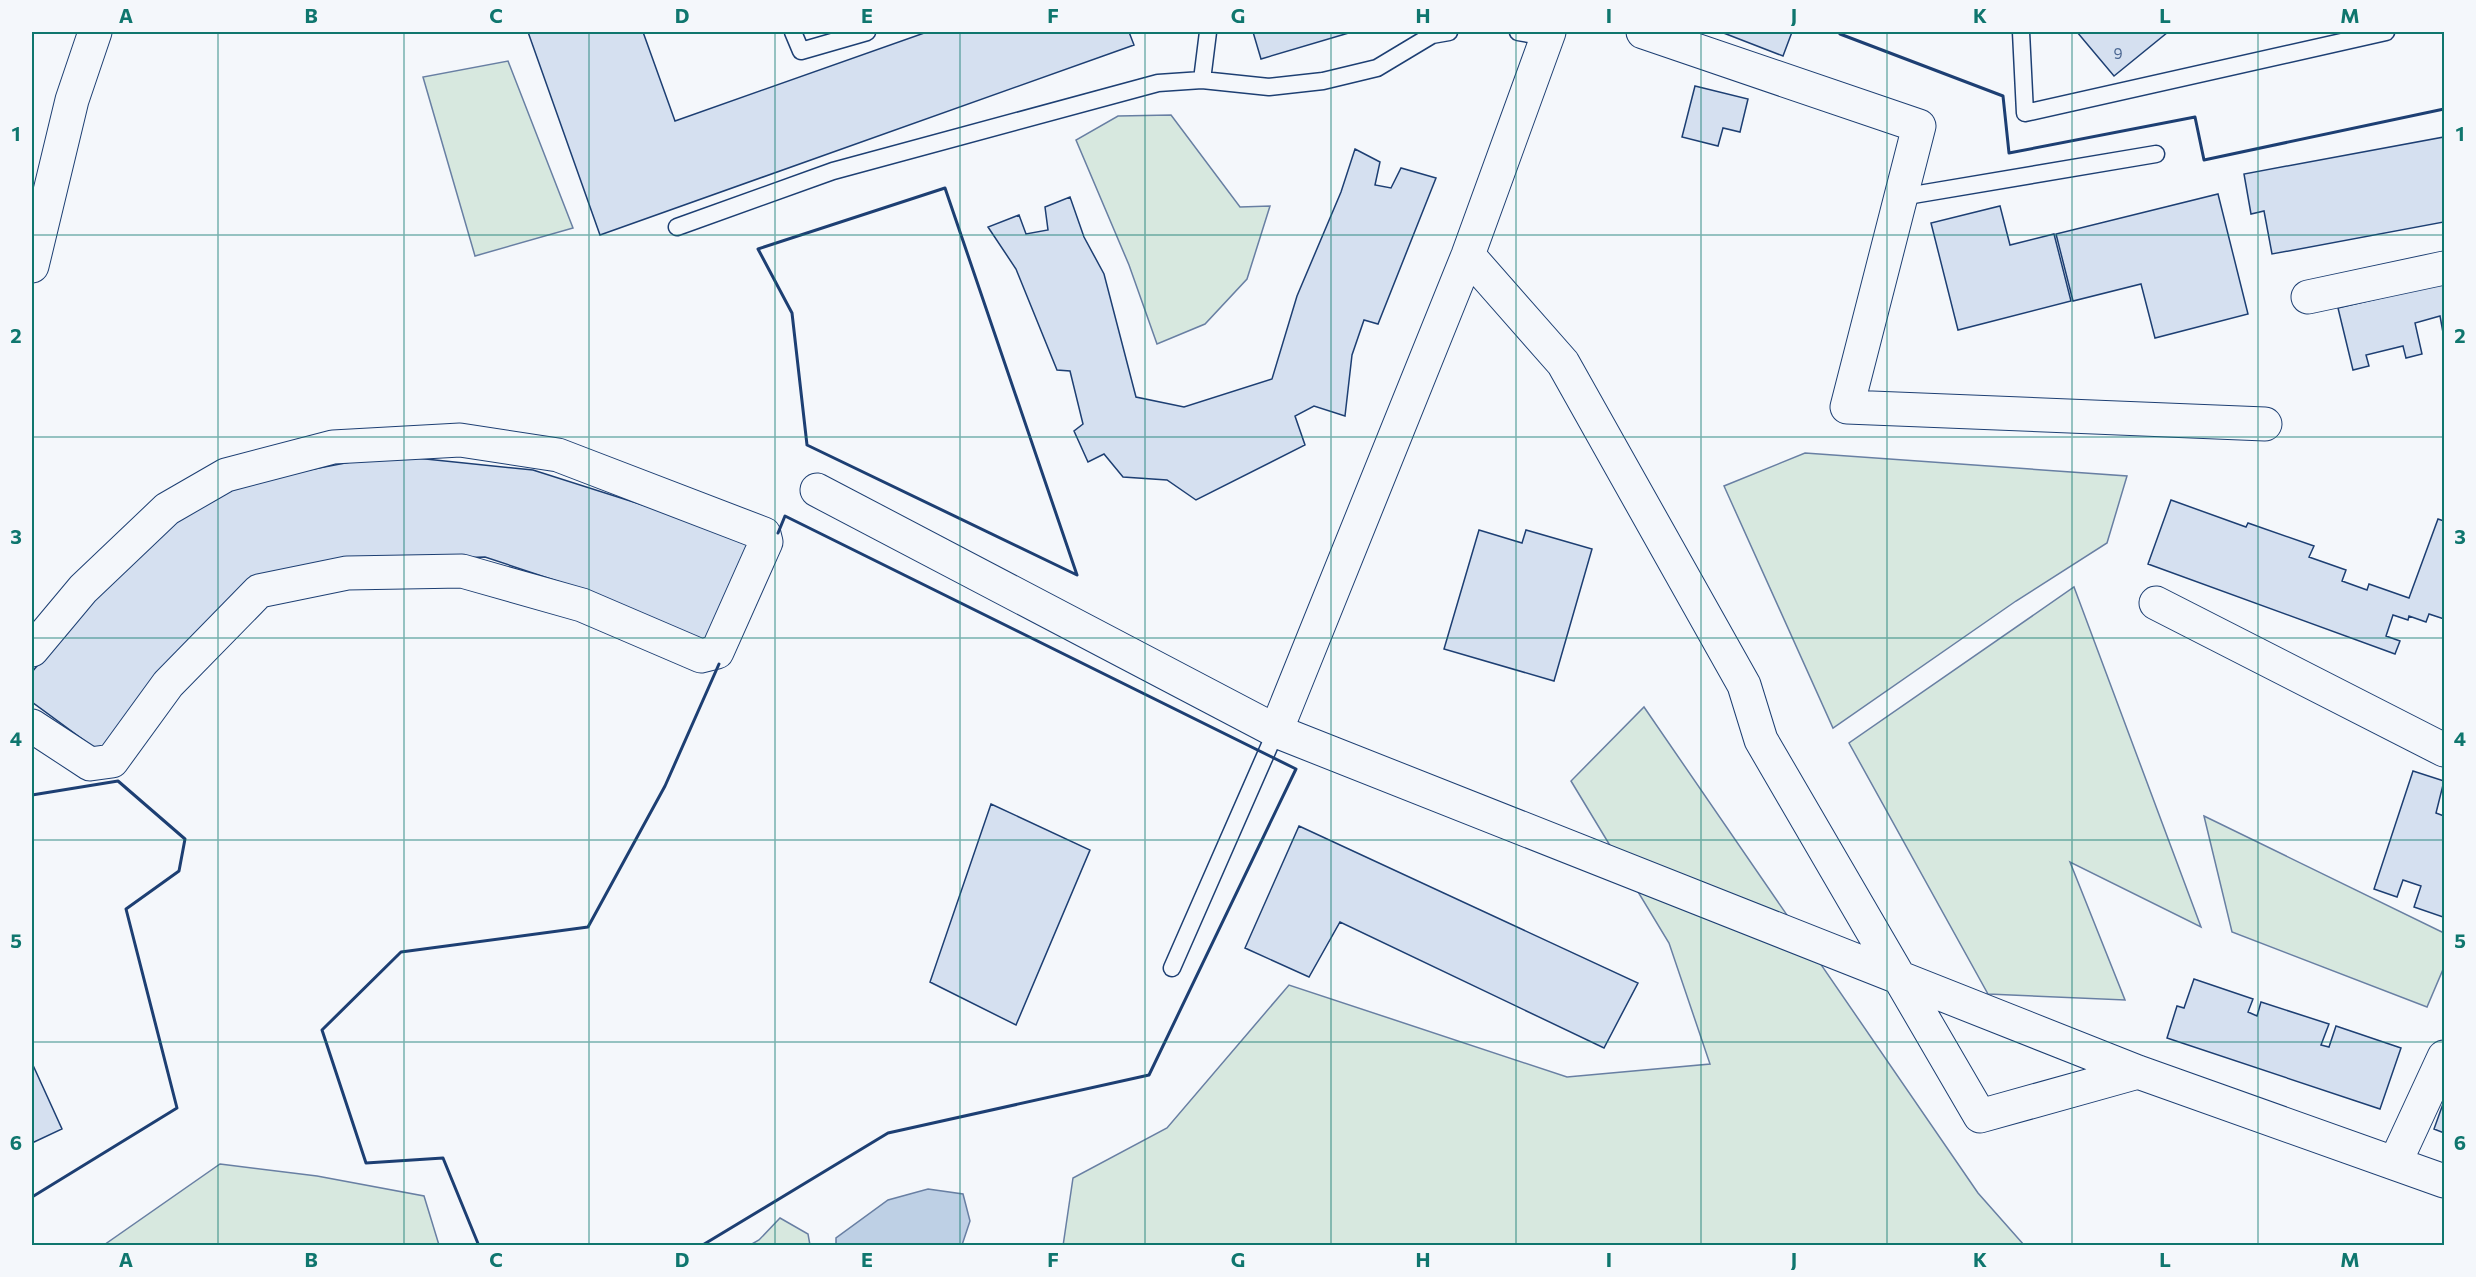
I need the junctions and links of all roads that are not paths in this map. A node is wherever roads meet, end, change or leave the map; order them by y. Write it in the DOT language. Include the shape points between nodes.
graph roads {
  1 [pos="95,32"];
  2 [pos="793,32"];
  3 [pos="867,32"];
  4 [pos="1208,32"];
  5 [pos="1449,32"];
  6 [pos="1643,32"];
  7 [pos="2020,32"];
  8 [pos="2386,32"];
  9 [pos="1538,33"];
  10 [pos="1202,80"];
  11 [pos="2156,154"];
  12 [pos="1901,197"];
  13 [pos="677,227"];
  14 [pos="33,252"];
  15 [pos="1468,255"];
  16 [pos="2445,268"];
  17 [pos="2308,297"];
  18 [pos="2265,424"];
  19 [pos="817,490"];
  20 [pos="2156,603"];
  21 [pos="32,650"];
  22 [pos="32,726"];
  23 [pos="1276,731"];
  24 [pos="2445,750"];
  25 [pos="1172,968"];
  26 [pos="1904,981"];
  27 [pos="2445,1057"];
  28 [pos="2138,1072"];
  29 [pos="2395,1163"];
  30 [pos="2445,1181"];
  1 -- 14 [label="street" via="72,100"];
  2 -- 3 [label="lane" via="801,51"];
  4 -- 10 [label="lane"];
  5 -- 10 [label="lane" via="1432,35 1377,68 1323,81 1269,87"];
  6 -- 12 [label="street" via="1919,126"];
  7 -- 8 [label="lane" via="2025,113"];
  9 -- 15 [label="street"];
  10 -- 13 [label="lane" via="1158,83 833,171"];
  11 -- 12 [label="lane"];
  12 -- 18 [label="street" via="1847,407"];
  15 -- 23 [label="street"];
  15 -- 26 [label="street" via="1563,363 1744,685 1761,740"];
  16 -- 17 [label="street"];
  19 -- 23 [label="street"];
  20 -- 24 [label="street"];
  21 -- 22 [label="street" via="83,589 167,509 226,475 333,447 460,440 558,455 764,534 766,542 717,652 701,656 582,605 462,571 347,573 259,591 168,684 112,761 90,764"];
  23 -- 25 [label="lane"];
  23 -- 26 [label="street"];
  26 -- 28 [label="street"];
  26 -- 28 [label="street" via="1980,1116"];
  27 -- 29 [label="street"];
  28 -- 29 [label="street"];
  29 -- 30 [label="street"];
}
